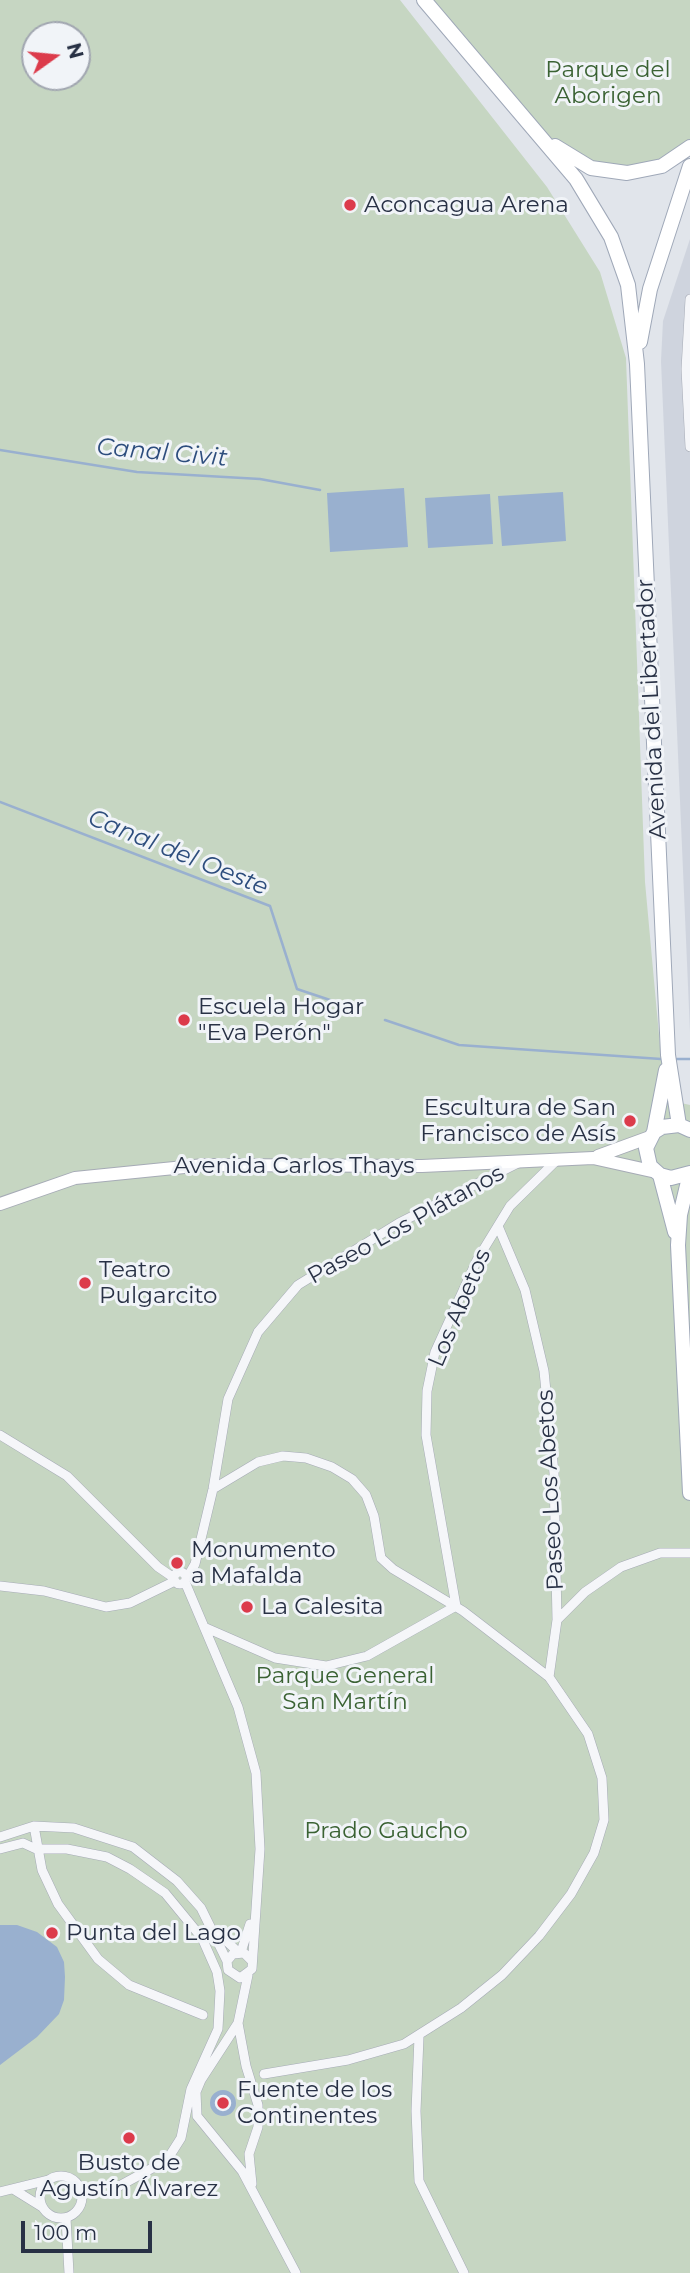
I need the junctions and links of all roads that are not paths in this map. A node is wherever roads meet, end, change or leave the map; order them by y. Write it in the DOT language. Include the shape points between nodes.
graph roads {
  1 [pos="424,0"];
  2 [pos="541,134"];
  3 [pos="690,147"];
  4 [pos="690,166"];
  5 [pos="690,299"];
  6 [pos="637,364"];
  7 [pos="690,447"];
  8 [pos="668,1055"];
  9 [pos="686,1126"];
  10 [pos="652,1135"];
  11 [pos="558,1158"];
  12 [pos="593,1158"];
  13 [pos="523,1160"];
  14 [pos="690,1173"];
  15 [pos="658,1174"];
  16 [pos="0,1204"];
  17 [pos="498,1226"];
  18 [pos="678,1245"];
  19 [pos="0,1435"];
  20 [pos="214,1489"];
  21 [pos="690,1493"];
  22 [pos="690,1553"];
  23 [pos="181,1580"];
  24 [pos="0,1586"];
  25 [pos="456,1606"];
  26 [pos="557,1620"];
  27 [pos="204,1626"];
  28 [pos="549,1676"];
  29 [pos="34,1826"];
  30 [pos="0,1837"];
  31 [pos="0,1849"];
  32 [pos="36,1849"];
  33 [pos="254,1912"];
  34 [pos="215,1931"];
  35 [pos="240,1952"];
  36 [pos="227,1961"];
  37 [pos="252,1961"];
  38 [pos="247,1975"];
  39 [pos="233,1976"];
  40 [pos="240,2000"];
  41 [pos="203,2015"];
  42 [pos="238,2023"];
  43 [pos="419,2037"];
  44 [pos="264,2074"];
  45 [pos="48,2180"];
  46 [pos="13,2189"];
  47 [pos="252,2189"];
  48 [pos="112,2190"];
  49 [pos="0,2192"];
  50 [pos="42,2207"];
  51 [pos="66,2218"];
  52 [pos="69,2273"];
  53 [pos="296,2273"];
  54 [pos="464,2273"];
  1 -- 2 [label="main road, Avenida del Libertador"];
  2 -- 3 [label="main road" via="591,168 609,172 662,166"];
  2 -- 6 [label="main road, Avenida del Libertador" via="603,220 619,257 632,307"];
  4 -- 6 [label="main road, Avenida del Libertador" via="650,289"];
  5 -- 7 [label="street" via="686,369"];
  6 -- 8 [label="main road, Avenida del Libertador"];
  8 -- 9 [label="main road, Avenida del Libertador"];
  8 -- 10 [label="main road, Avenida del Libertador"];
  9 -- 10 [label="main road" via="662,1127"];
  10 -- 12 [label="street, Avenida Carlos Thays"];
  10 -- 15 [label="main road, Avenida del Libertador" via="647,1157"];
  11 -- 12 [label="street, Avenida Carlos Thays"];
  11 -- 13 [label="street, Avenida Carlos Thays"];
  11 -- 17 [label="street, Los Abetos" via="510,1206"];
  12 -- 15 [label="street, Avenida Carlos Thays"];
  13 -- 16 [label="street, Avenida Carlos Thays" via="422,1166 154,1168 75,1178"];
  13 -- 20 [label="street, Paseo Los Plátanos" via="399,1223 298,1285 258,1332 228,1399"];
  14 -- 15 [label="main road" via="671,1178"];
  14 -- 18 [label="main road"];
  15 -- 18 [label="main road"];
  17 -- 25 [label="street, Los Abetos" via="477,1260 435,1352 428,1391 426,1435"];
  17 -- 26 [label="street, Paseo Los Abetos" via="525,1290 544,1371 554,1473"];
  18 -- 21 [label="main road"];
  19 -- 23 [label="street" via="67,1476 160,1568"];
  20 -- 23 [label="street, Paseo Los Plátanos" via="195,1564"];
  20 -- 25 [label="street" via="258,1462 284,1456 332,1467 352,1479 366,1496 382,1558"];
  22 -- 26 [label="street" via="660,1553 621,1567 585,1592"];
  23 -- 24 [label="street" via="130,1603 106,1607 44,1591"];
  23 -- 27 [label="street"];
  25 -- 27 [label="street" via="369,1655 326,1666 275,1658"];
  25 -- 28 [label="street"];
  26 -- 28 [label="street, Paseo Los Abetos"];
  27 -- 33 [label="street" via="238,1707 256,1773 260,1849"];
  28 -- 43 [label="street" via="588,1734 602,1778 604,1820 594,1853 539,1937 502,1975"];
  29 -- 30 [label="street"];
  29 -- 32 [label="street"];
  29 -- 34 [label="street" via="74,1828 133,1847 177,1881"];
  31 -- 32 [label="street" via="23,1843"];
  32 -- 41 [label="street" via="58,1904 98,1959 129,1984"];
  32 -- 48 [label="street" via="107,1857 130,1869 165,1893 202,1938 217,1972 220,2004 214,2043 191,2089 181,2138 167,2160"];
  33 -- 35 [label="street"];
  33 -- 37 [label="street"];
  34 -- 35 [label="street"];
  34 -- 36 [label="street"];
  35 -- 36 [label="street"];
  35 -- 37 [label="street"];
  36 -- 39 [label="street"];
  37 -- 38 [label="street"];
  38 -- 39 [label="street"];
  38 -- 40 [label="street"];
  39 -- 40 [label="street"];
  40 -- 42 [label="street"];
  42 -- 47 [label="street" via="258,2105 258,2127 249,2154"];
  42 -- 47 [label="street" via="196,2091 197,2116"];
  43 -- 44 [label="street" via="348,2060"];
  43 -- 54 [label="street" via="419,2181"];
  45 -- 46 [label="street"];
  45 -- 50 [label="street" via="41,2190"];
  45 -- 51 [label="street" via="66,2176 79,2187 81,2204"];
  46 -- 49 [label="street"];
  46 -- 50 [label="street"];
  47 -- 53 [label="street"];
  50 -- 51 [label="street" via="52,2217"];
  51 -- 52 [label="street"];
}
